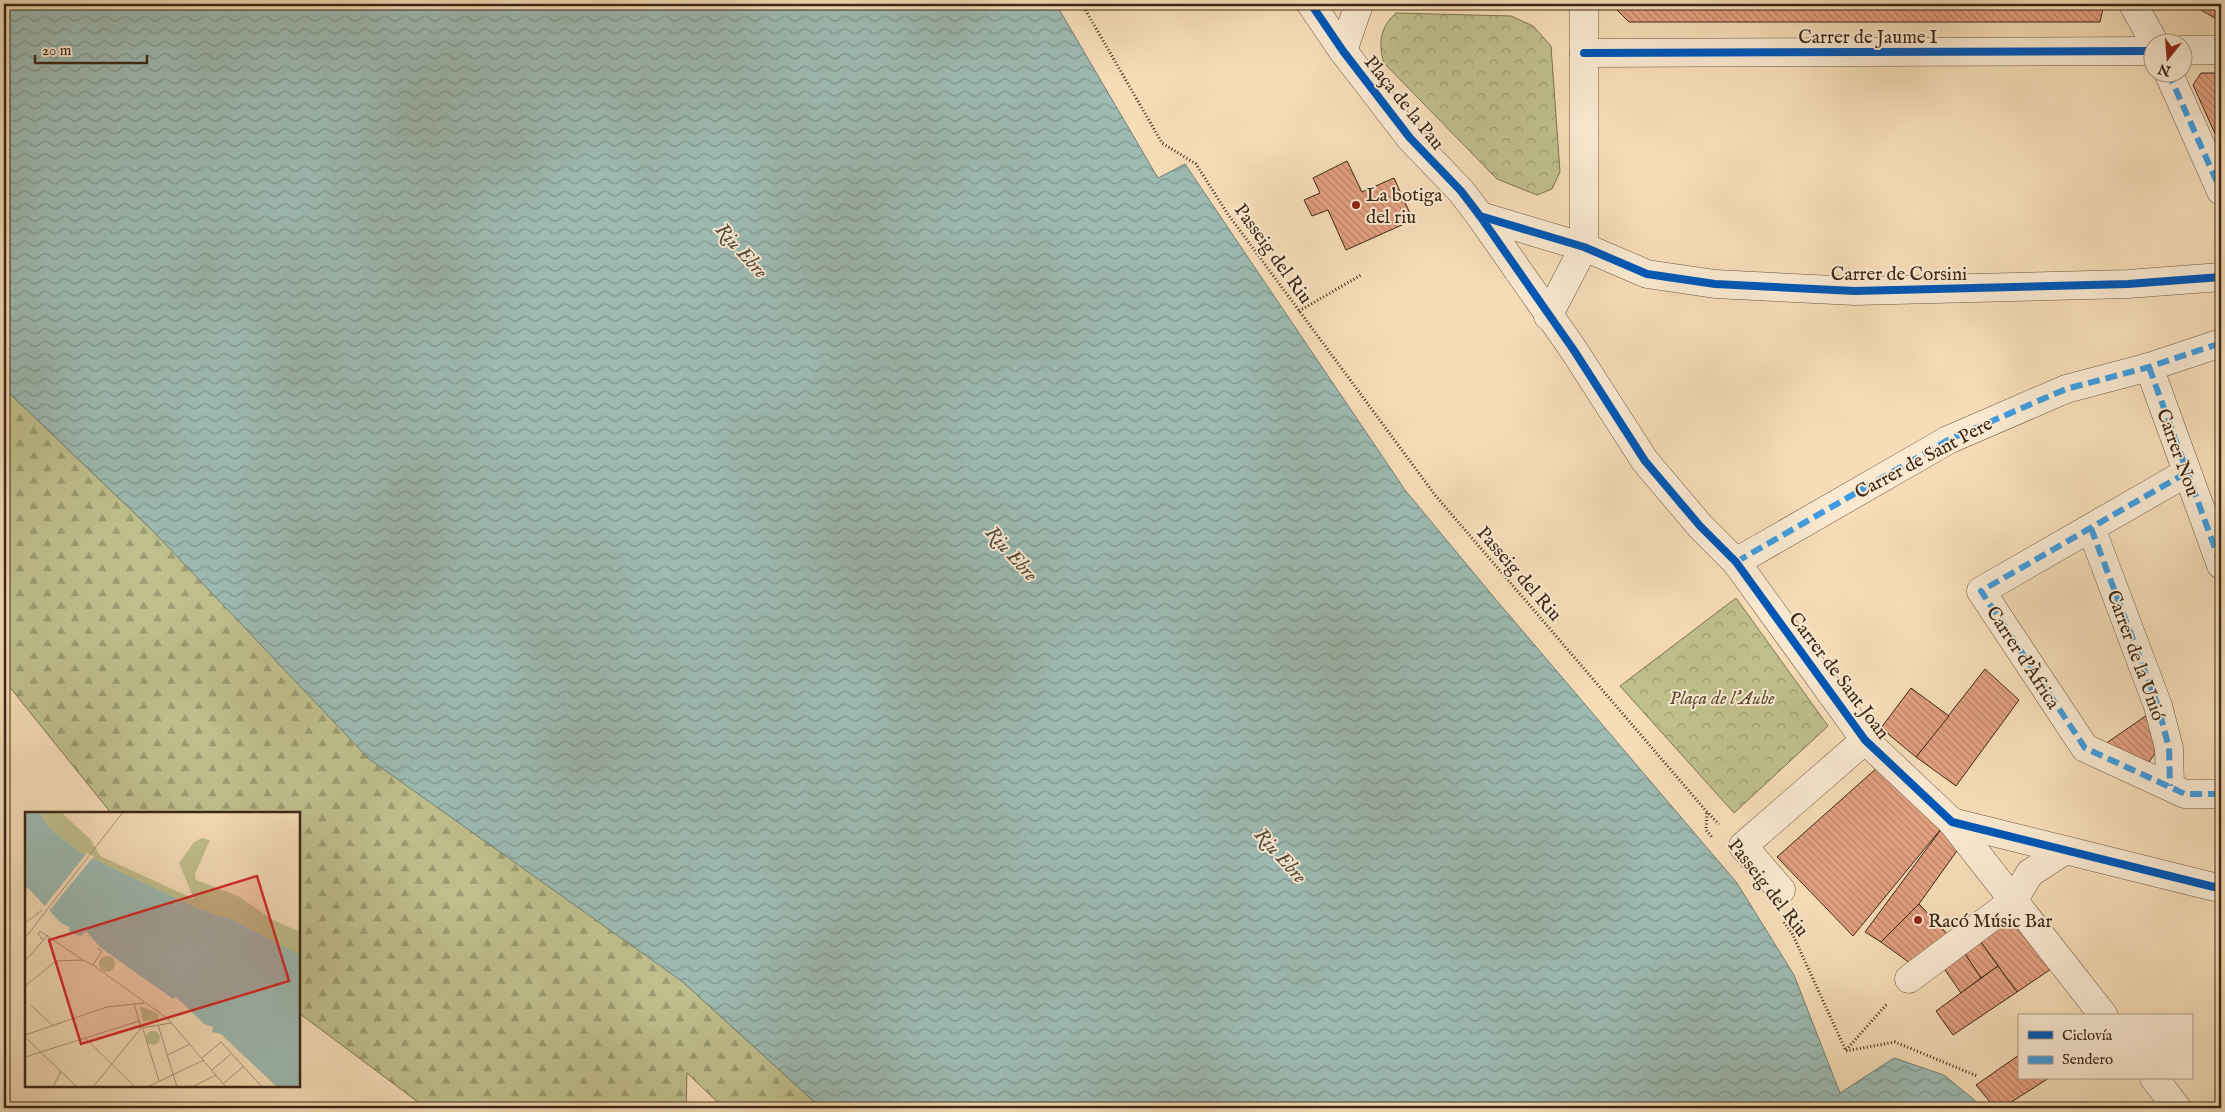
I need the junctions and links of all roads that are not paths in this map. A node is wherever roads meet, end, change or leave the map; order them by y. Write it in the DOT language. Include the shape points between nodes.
graph roads {
  1 [pos="1311,4"];
  2 [pos="1358,4"];
  3 [pos="1584,4"];
  4 [pos="2133,4"];
  5 [pos="2148,32"];
  6 [pos="2192,50"];
  7 [pos="2221,50"];
  8 [pos="1343,51"];
  9 [pos="2142,51"];
  10 [pos="1584,53"];
  11 [pos="2172,82"];
  12 [pos="2221,191"];
  13 [pos="1480,216"];
  14 [pos="1584,247"];
  15 [pos="2221,277"];
  16 [pos="1548,316"];
  17 [pos="2221,343"];
  18 [pos="2149,367"];
  19 [pos="2186,473"];
  20 [pos="2091,528"];
  21 [pos="1736,562"];
  22 [pos="2221,565"];
  23 [pos="1865,740"];
  24 [pos="2170,786"];
  25 [pos="2221,794"];
  26 [pos="1952,822"];
  27 [pos="2064,851"];
  28 [pos="2221,886"];
  29 [pos="1781,890"];
  30 [pos="2013,901"];
  31 [pos="1909,979"];
  32 [pos="2102,1014"];
  33 [pos="2156,1080"];
  34 [pos="2177,1108"];
  1 -- 8 [label="street, Plaça de la Pau"];
  2 -- 8 [label="street, Plaça de la Pau"];
  3 -- 10 [label="street"];
  4 -- 5 [label="street"];
  6 -- 7 [label="street"];
  8 -- 13 [label="street, Plaça de la Pau" via="1410,138"];
  9 -- 10 [label="street, Carrer de Jaume I"];
  10 -- 14 [label="street"];
  11 -- 12 [label="street"];
  13 -- 14 [label="street"];
  13 -- 16 [label="street, Plaça de la Pau"];
  14 -- 15 [label="street, Carrer de Corsini" via="1647,274 1715,284 1855,291 2128,284"];
  14 -- 16 [label="street"];
  16 -- 21 [label="street, Carrer de Sant Joan" via="1645,461 1700,526"];
  17 -- 18 [label="street, Carrer de Sant Pere"];
  18 -- 19 [label="street, Carrer Nou"];
  18 -- 21 [label="street, Carrer de Sant Pere" via="2066,389 1948,440"];
  19 -- 20 [label="street, Carrer d'Àfrica"];
  19 -- 22 [label="street, Carrer Nou"];
  20 -- 24 [label="street, Carrer de la Unió" via="2158,706 2169,748"];
  20 -- 24 [label="street, Carrer d'Àfrica" via="1981,591 2084,748"];
  21 -- 23 [label="street, Carrer de Sant Joan"];
  23 -- 26 [label="street, Carrer de Sant Joan"];
  23 -- 29 [label="street" via="1743,846"];
  24 -- 25 [label="street, Carrer d'Àfrica" via="2185,794"];
  26 -- 27 [label="street, Carrer de Sant Joan"];
  26 -- 30 [label="street"];
  27 -- 28 [label="street, Carrer de Sant Joan"];
  27 -- 30 [label="street" via="2030,873"];
  30 -- 31 [label="street"];
  30 -- 32 [label="street"];
  33 -- 34 [label="street"];
}
